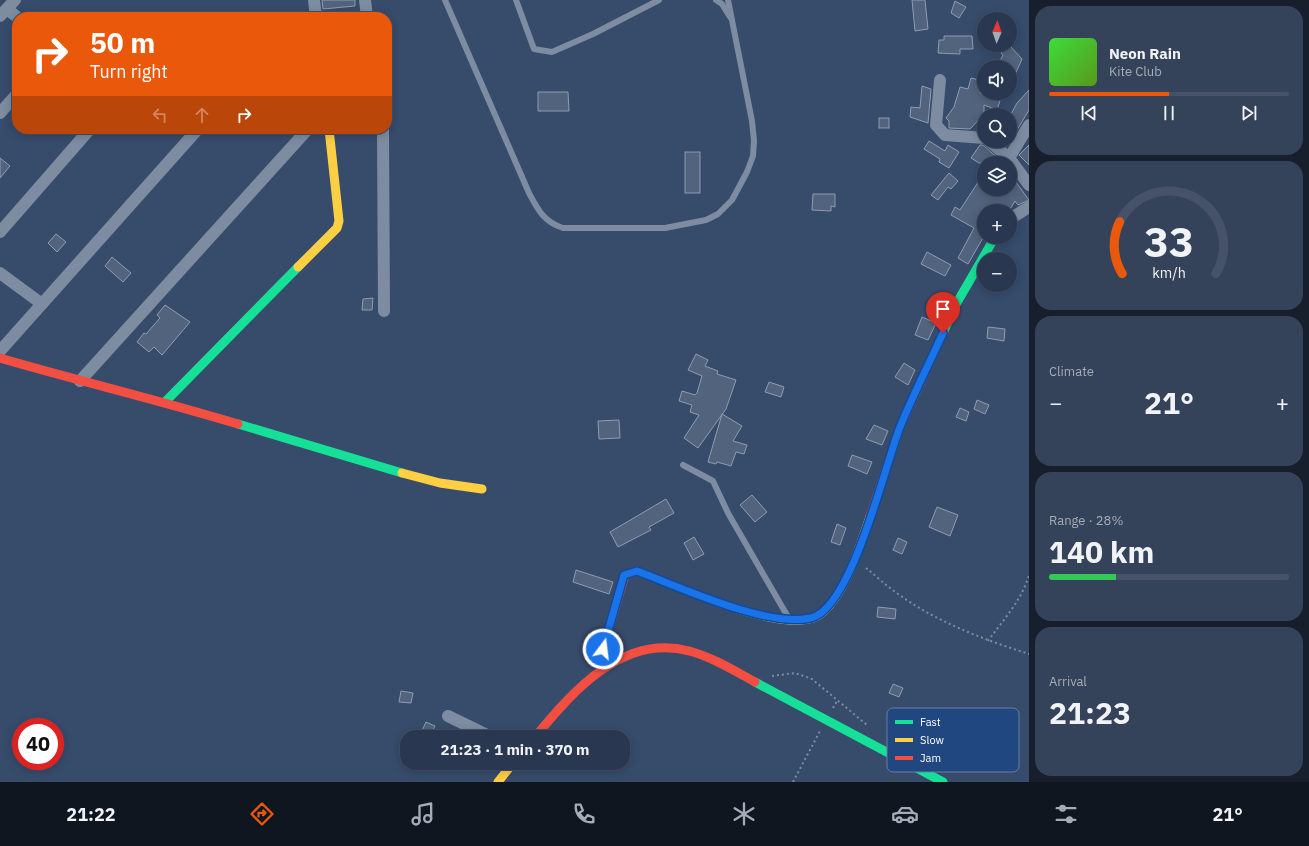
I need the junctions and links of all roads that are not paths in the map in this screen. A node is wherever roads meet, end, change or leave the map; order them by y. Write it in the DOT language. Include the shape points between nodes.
graph roads {
  1 [pos="314,0"];
  2 [pos="365,0"];
  3 [pos="445,0"];
  4 [pos="516,0"];
  5 [pos="659,0"];
  6 [pos="716,0"];
  7 [pos="728,0"];
  8 [pos="315,12"];
  9 [pos="366,12"];
  10 [pos="731,20"];
  11 [pos="940,80"];
  12 [pos="12,100"];
  13 [pos="0,113"];
  14 [pos="1029,125"];
  15 [pos="86,134"];
  16 [pos="194,134"];
  17 [pos="303,134"];
  18 [pos="330,134"];
  19 [pos="383,134"];
  20 [pos="977,137"];
  21 [pos="997,148"];
  22 [pos="1007,156"];
  23 [pos="1010,156"];
  24 [pos="1017,169"];
  25 [pos="1029,185"];
  26 [pos="1029,207"];
  27 [pos="1017,215"];
  28 [pos="0,232"];
  29 [pos="991,244"];
  30 [pos="0,273"];
  31 [pos="42,304"];
  32 [pos="384,311"];
  33 [pos="0,351"];
  34 [pos="0,358"];
  35 [pos="80,381"];
  36 [pos="165,402"];
  37 [pos="683,465"];
  38 [pos="482,489"];
  39 [pos="790,620"];
  40 [pos="612,662"];
  41 [pos="448,716"];
  42 [pos="477,730"];
  43 [pos="541,730"];
  44 [pos="887,752"];
  45 [pos="924,772"];
  46 [pos="943,782"];
  1 -- 8 [label="street"];
  2 -- 9 [label="street"];
  3 -- 10 [label="lane" via="538,211 553,225 564,228 665,228 706,220 718,214 732,200 749,167 754,141"];
  4 -- 5 [label="lane" via="534,49 552,52"];
  6 -- 10 [label="lane" via="722,4"];
  7 -- 10 [label="lane"];
  11 -- 20 [label="street" via="936,125 945,135"];
  12 -- 13 [label="street"];
  14 -- 23 [label="street"];
  15 -- 28 [label="street"];
  16 -- 31 [label="street"];
  17 -- 35 [label="street"];
  18 -- 36 [label="street" via="339,221 337,228"];
  19 -- 32 [label="street"];
  21 -- 22 [label="street"];
  24 -- 25 [label="street"];
  26 -- 27 [label="street"];
  29 -- 39 [label="street" via="955,306 900,427 856,559 839,592 824,610 813,618"];
  30 -- 31 [label="street"];
  31 -- 33 [label="street"];
  34 -- 35 [label="street"];
  35 -- 36 [label="street"];
  36 -- 38 [label="street" via="395,471 440,483"];
  37 -- 39 [label="lane" via="713,481 728,513"];
  39 -- 40 [label="street" via="720,603 637,571 624,575 619,588 603,649"];
  40 -- 43 [label="street" via="593,674 578,688"];
  40 -- 44 [label="street" via="656,649 689,650 755,681"];
  41 -- 42 [label="street"];
  45 -- 46 [label="street"];
}
